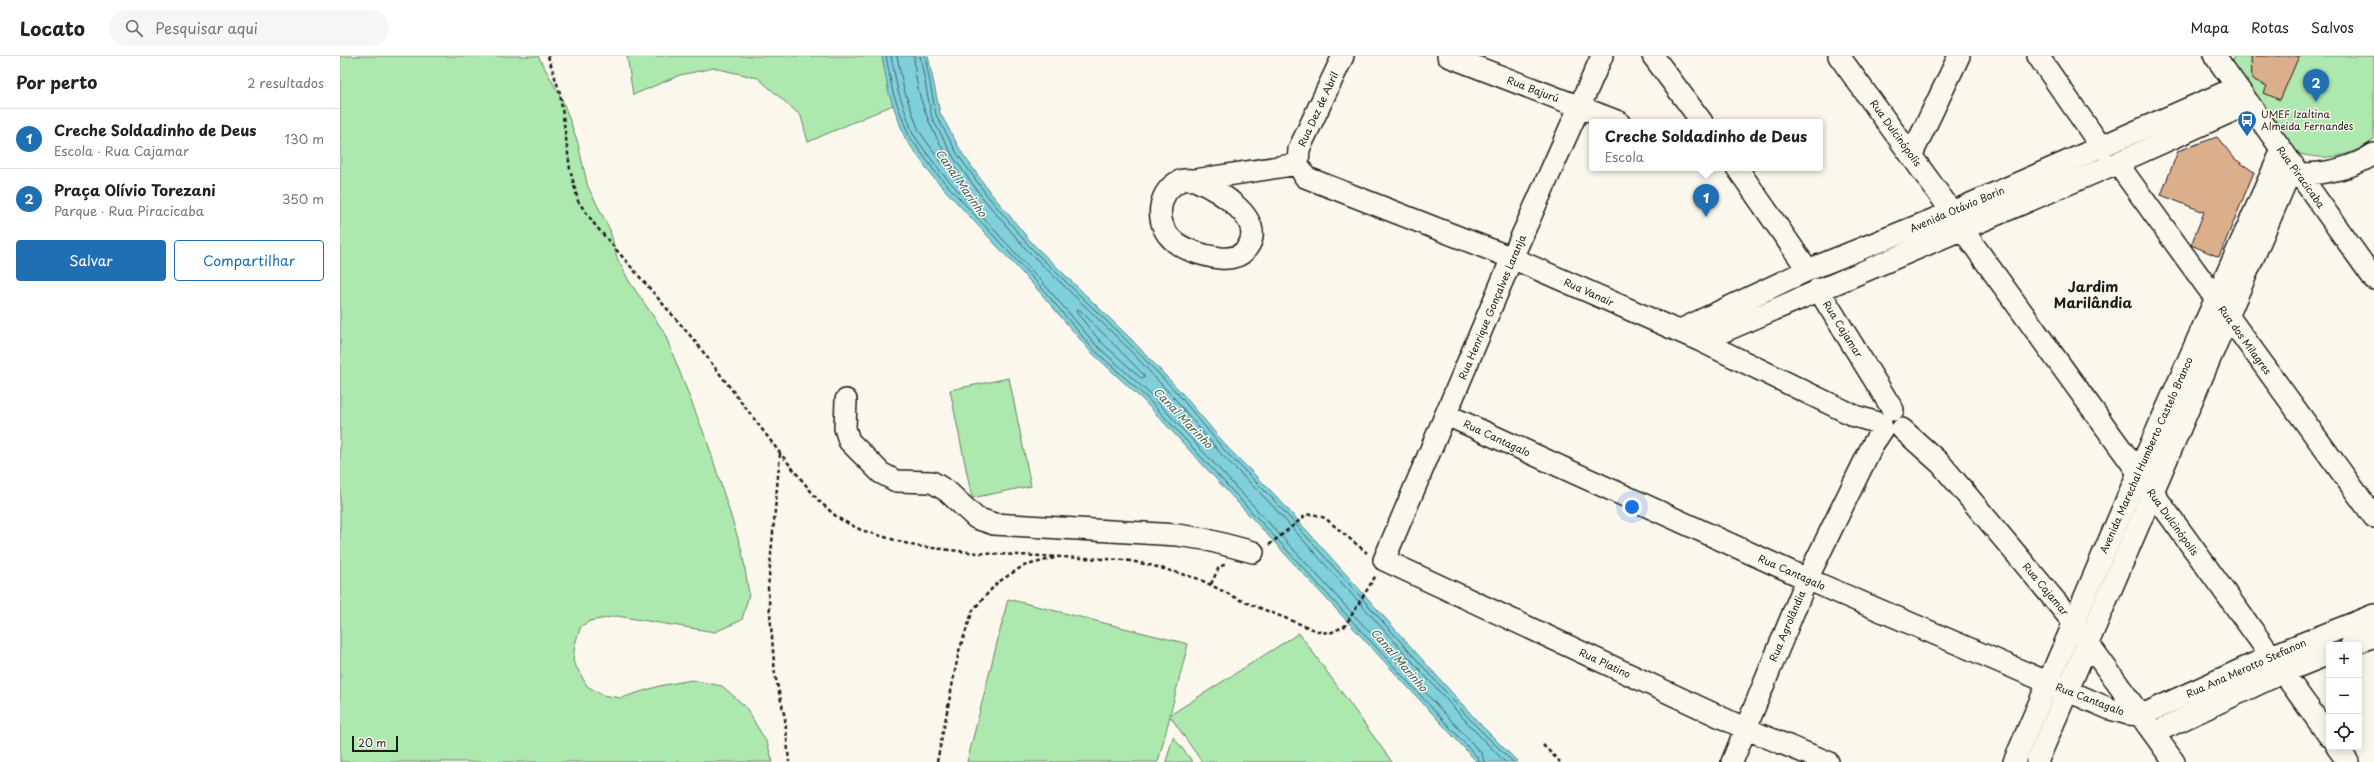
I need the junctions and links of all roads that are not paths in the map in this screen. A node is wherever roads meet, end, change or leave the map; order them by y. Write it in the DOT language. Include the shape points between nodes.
graph roads {
  1 [pos="1343,56"];
  2 [pos="1448,56"];
  3 [pos="1602,56"];
  4 [pos="1653,56"];
  5 [pos="1839,56"];
  6 [pos="1959,56"];
  7 [pos="2038,56"];
  8 [pos="2215,56"];
  9 [pos="2243,96"];
  10 [pos="1579,106"];
  11 [pos="1612,119"];
  12 [pos="1700,119"];
  13 [pos="2102,148"];
  14 [pos="1912,154"];
  15 [pos="2374,154"];
  16 [pos="2117,163"];
  17 [pos="2291,163"];
  18 [pos="1298,164"];
  19 [pos="1739,171"];
  20 [pos="1195,180"];
  21 [pos="1957,220"];
  22 [pos="1512,258"];
  23 [pos="1808,270"];
  24 [pos="2374,279"];
  25 [pos="1818,289"];
  26 [pos="2215,299"];
  27 [pos="2228,316"];
  28 [pos="1678,331"];
  29 [pos="1701,341"];
  30 [pos="846,400"];
  31 [pos="1447,415"];
  32 [pos="1890,423"];
  33 [pos="2138,474"];
  34 [pos="2152,493"];
  35 [pos="2374,518"];
  36 [pos="1253,552"];
  37 [pos="1384,560"];
  38 [pos="1807,579"];
  39 [pos="2374,615"];
  40 [pos="2073,622"];
  41 [pos="2374,636"];
  42 [pos="2359,642"];
  43 [pos="2088,643"];
  44 [pos="2326,655"];
  45 [pos="2271,656"];
  46 [pos="2284,672"];
  47 [pos="2048,683"];
  48 [pos="2068,692"];
  49 [pos="2142,715"];
  50 [pos="1744,728"];
  51 [pos="2326,732"];
  52 [pos="2154,733"];
  53 [pos="2339,750"];
  54 [pos="1732,762"];
  55 [pos="1828,762"];
  56 [pos="2014,762"];
  57 [pos="2037,762"];
  58 [pos="2174,762"];
  59 [pos="2348,762"];
  1 -- 18 [label="street, Rua Dez de Abril" via="1299,149"];
  2 -- 10 [label="street, Rua Bajurú"];
  3 -- 10 [label="street, Rua Henrique Gonçalves Laranja"];
  4 -- 12 [label="street"];
  5 -- 14 [label="street, Rua Dulcinópolis"];
  6 -- 14 [label="street"];
  7 -- 13 [label="street"];
  8 -- 9 [label="street, Rua Piracicaba"];
  9 -- 13 [label="street, Avenida Otávio Borin"];
  9 -- 16 [label="street, Avenida Otávio Borin"];
  9 -- 17 [label="street, Rua Piracicaba"];
  10 -- 11 [label="street, Rua Bajurú"];
  10 -- 22 [label="street, Rua Henrique Gonçalves Laranja"];
  13 -- 21 [label="street, Avenida Otávio Borin"];
  14 -- 21 [label="street, Rua Dulcinópolis"];
  15 -- 17 [label="street" via="2342,169"];
  16 -- 21 [label="street, Avenida Otávio Borin"];
  16 -- 26 [label="street, Rua dos Milagres"];
  17 -- 24 [label="street, Rua Piracicaba"];
  17 -- 26 [label="street, Avenida Marechal Humberto Castelo Branco"];
  17 -- 27 [label="street, Avenida Marechal Humberto Castelo Branco"];
  18 -- 20 [label="street"];
  18 -- 22 [label="street, Rua Vanair" via="1305,177"];
  19 -- 23 [label="street"];
  20 -- 20 [label="street" via="1181,181 1168,188 1162,200 1162,225 1168,236 1205,255 1229,258 1241,255 1248,248 1251,236 1246,216 1221,194"];
  21 -- 23 [label="street, Avenida Otávio Borin"];
  21 -- 25 [label="street, Avenida Otávio Borin"];
  21 -- 33 [label="street, Rua Dulcinópolis"];
  22 -- 28 [label="street, Rua Vanair"];
  22 -- 31 [label="street, Rua Henrique Gonçalves Laranja"];
  23 -- 28 [label="street, Avenida Otávio Borin"];
  25 -- 29 [label="street, Avenida Otávio Borin"];
  25 -- 32 [label="street, Rua Cajamar"];
  26 -- 27 [label="street, Rua dos Milagres"];
  26 -- 33 [label="street, Avenida Marechal Humberto Castelo Branco"];
  27 -- 34 [label="street, Avenida Marechal Humberto Castelo Branco"];
  27 -- 35 [label="street, Rua dos Milagres"];
  28 -- 29 [label="street, Rua Vanair"];
  29 -- 32 [label="street, Rua Vanair" via="1855,416"];
  30 -- 36 [label="street" via="845,428 849,440 881,473 896,481 932,482 976,518 994,524 1177,535"];
  31 -- 37 [label="street, Rua Henrique Gonçalves Laranja"];
  31 -- 38 [label="street, Rua Cantagalo"];
  32 -- 38 [label="street, Rua Agrolândia" via="1873,444"];
  32 -- 40 [label="street, Rua Cajamar" via="1941,464"];
  33 -- 34 [label="street, Rua Dulcinópolis"];
  33 -- 40 [label="street, Avenida Marechal Humberto Castelo Branco"];
  34 -- 43 [label="street, Avenida Marechal Humberto Castelo Branco"];
  34 -- 45 [label="street, Rua Dulcinópolis"];
  37 -- 50 [label="street, Rua Platino"];
  38 -- 47 [label="street, Rua Cantagalo"];
  38 -- 50 [label="street, Rua Agrolândia"];
  39 -- 45 [label="street, Rua Ana Merotto Stefanon"];
  40 -- 43 [label="street, Rua Cajamar"];
  40 -- 47 [label="street, Avenida Marechal Humberto Castelo Branco"];
  41 -- 42 [label="street"];
  43 -- 48 [label="street, Avenida Marechal Humberto Castelo Branco"];
  43 -- 49 [label="street, Rua Cajamar"];
  44 -- 46 [label="street, Rua Ana Merotto Stefanon"];
  45 -- 46 [label="street, Rua Dulcinópolis"];
  45 -- 49 [label="street, Rua Ana Merotto Stefanon"];
  46 -- 51 [label="street, Rua Dulcinópolis"];
  46 -- 52 [label="street, Rua Ana Merotto Stefanon"];
  47 -- 48 [label="street, Rua Cantagalo"];
  47 -- 56 [label="street, Avenida Marechal Humberto Castelo Branco"];
  48 -- 49 [label="street, Rua Cantagalo" via="2110,709"];
  48 -- 57 [label="street, Avenida Marechal Humberto Castelo Branco"];
  49 -- 52 [label="street, Rua Cajamar"];
  50 -- 54 [label="street, Rua Agrolândia"];
  50 -- 55 [label="street, Rua Platino"];
  52 -- 58 [label="street, Rua Cajamar"];
  53 -- 59 [label="street"];
}
